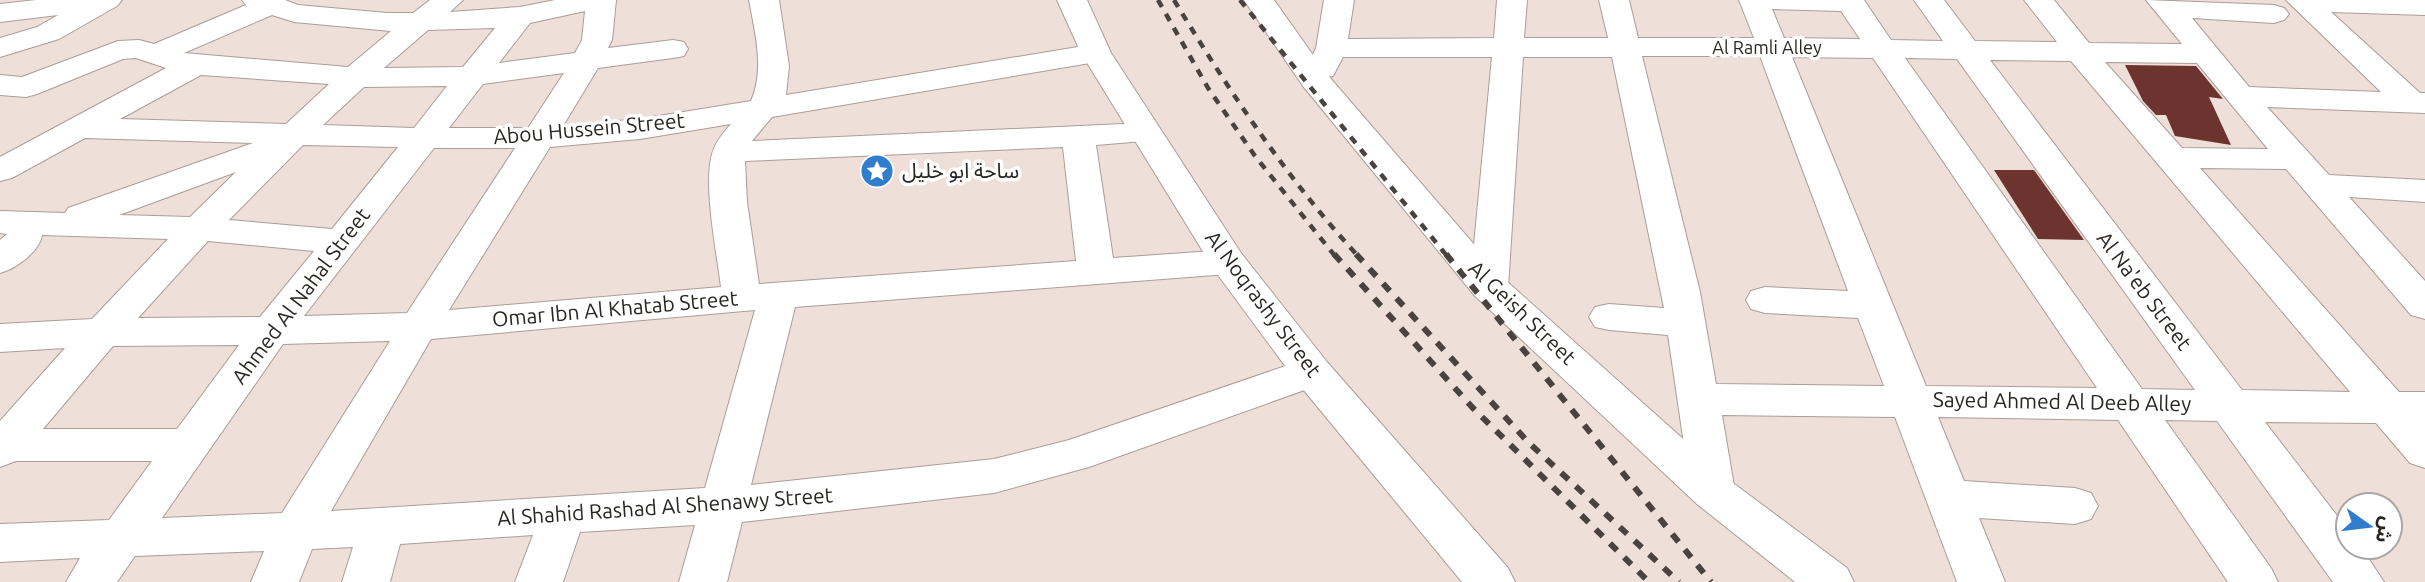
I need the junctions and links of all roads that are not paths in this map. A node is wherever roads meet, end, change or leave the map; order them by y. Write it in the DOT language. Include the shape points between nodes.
graph roads {
  1 [pos="382,0"];
  2 [pos="600,0"];
  3 [pos="764,0"];
  4 [pos="1072,0"];
  5 [pos="1259,0"];
  6 [pos="1339,0"];
  7 [pos="1511,0"];
  8 [pos="1614,0"];
  9 [pos="1755,0"];
  10 [pos="1929,0"];
  11 [pos="2039,0"];
  12 [pos="101,1"];
  13 [pos="2302,1"];
  14 [pos="1849,2"];
  15 [pos="262,3"];
  16 [pos="2164,4"];
  17 [pos="2425,6"];
  18 [pos="434,11"];
  19 [pos="0,13"];
  20 [pos="2274,13"];
  21 [pos="520,16"];
  22 [pos="352,20"];
  23 [pos="1772,47"];
  24 [pos="0,48"];
  25 [pos="673,49"];
  26 [pos="1509,49"];
  27 [pos="1624,49"];
  28 [pos="1882,49"];
  29 [pos="1964,51"];
  30 [pos="2080,52"];
  31 [pos="1096,53"];
  32 [pos="2204,54"];
  33 [pos="154,55"];
  34 [pos="586,63"];
  35 [pos="1322,63"];
  36 [pos="196,65"];
  37 [pos="474,76"];
  38 [pos="356,77"];
  39 [pos="0,85"];
  40 [pos="2239,96"];
  41 [pos="2418,103"];
  42 [pos="760,110"];
  43 [pos="76,128"];
  44 [pos="1144,133"];
  45 [pos="1078,136"];
  46 [pos="290,138"];
  47 [pos="423,138"];
  48 [pos="536,138"];
  49 [pos="730,152"];
  50 [pos="2172,158"];
  51 [pos="2295,159"];
  52 [pos="0,171"];
  53 [pos="2319,185"];
  54 [pos="2425,191"];
  55 [pos="60,223"];
  56 [pos="198,229"];
  57 [pos="6,241"];
  58 [pos="340,241"];
  59 [pos="1228,262"];
  60 [pos="1096,272"];
  61 [pos="1489,287"];
  62 [pos="760,297"];
  63 [pos="1765,300"];
  64 [pos="1874,306"];
  65 [pos="2425,306"];
  66 [pos="1609,317"];
  67 [pos="1688,323"];
  68 [pos="419,326"];
  69 [pos="271,331"];
  70 [pos="101,332"];
  71 [pos="0,338"];
  72 [pos="1312,372"];
  73 [pos="1698,398"];
  74 [pos="1910,400"];
  75 [pos="2130,405"];
  76 [pos="2228,405"];
  77 [pos="2406,408"];
  78 [pos="189,445"];
  79 [pos="1,447"];
  80 [pos="2425,451"];
  81 [pos="1713,492"];
  82 [pos="1950,498"];
  83 [pos="724,504"];
  84 [pos="2075,506"];
  85 [pos="564,514"];
  86 [pos="382,527"];
  87 [pos="295,531"];
  88 [pos="121,537"];
  89 [pos="0,543"];
  90 [pos="90,582"];
  91 [pos="275,582"];
  92 [pos="366,582"];
  93 [pos="539,582"];
  94 [pos="703,582"];
  95 [pos="1491,582"];
  96 [pos="1830,582"];
  97 [pos="1981,582"];
  98 [pos="2254,582"];
  99 [pos="2360,582"];
  1 -- 22 [label="street"];
  2 -- 21 [label="street"];
  2 -- 34 [label="street" via="597,40"];
  3 -- 42 [label="street" via="774,75 772,92"];
  4 -- 31 [label="street, Al Noqrashy Street"];
  5 -- 35 [label="street, Al Geish Street"];
  6 -- 35 [label="street"];
  7 -- 26 [label="street"];
  8 -- 27 [label="street"];
  9 -- 14 [label="street"];
  9 -- 23 [label="street"];
  10 -- 29 [label="street, Al Na'eb Street"];
  11 -- 30 [label="street"];
  12 -- 19 [label="street"];
  12 -- 24 [label="street" via="48,33"];
  13 -- 17 [label="street"];
  13 -- 41 [label="street"];
  14 -- 28 [label="street"];
  15 -- 22 [label="street" via="294,13"];
  15 -- 33 [label="street"];
  16 -- 20 [label="street"];
  16 -- 32 [label="street"];
  18 -- 21 [label="street" via="478,21"];
  18 -- 22 [label="street"];
  18 -- 38 [label="street"];
  21 -- 37 [label="street, Ahmed Al Nahal Street"];
  23 -- 27 [label="street, Al Ramli Alley"];
  23 -- 28 [label="street, Al Ramli Alley"];
  23 -- 64 [label="street"];
  25 -- 34 [label="street"];
  26 -- 27 [label="street, Al Ramli Alley"];
  26 -- 35 [label="street, Al Ramli Alley"];
  26 -- 61 [label="street"];
  27 -- 67 [label="street"];
  28 -- 29 [label="street, Al Ramli Alley"];
  28 -- 75 [label="street"];
  29 -- 30 [label="street, Al Ramli Alley"];
  29 -- 76 [label="street, Al Na'eb Street"];
  30 -- 32 [label="street, Al Ramli Alley"];
  30 -- 50 [label="street"];
  31 -- 42 [label="street, Abou Hussein Street"];
  31 -- 44 [label="street, Al Noqrashy Street"];
  32 -- 40 [label="street"];
  33 -- 36 [label="street"];
  33 -- 39 [label="street" via="139,49 118,50 26,87"];
  34 -- 37 [label="street"];
  34 -- 48 [label="street"];
  35 -- 61 [label="street, Al Geish Street"];
  36 -- 38 [label="street"];
  36 -- 43 [label="street"];
  37 -- 38 [label="street"];
  37 -- 47 [label="street, Ahmed Al Nahal Street"];
  38 -- 46 [label="street"];
  40 -- 41 [label="street"];
  40 -- 51 [label="street"];
  42 -- 48 [label="street, Abou Hussein Street" via="640,129"];
  42 -- 49 [label="street"];
  43 -- 46 [label="street, Abou Hussein Street"];
  43 -- 52 [label="street"];
  44 -- 45 [label="street"];
  44 -- 59 [label="street, Al Noqrashy Street"];
  45 -- 49 [label="street"];
  45 -- 60 [label="street"];
  46 -- 47 [label="street, Abou Hussein Street"];
  46 -- 55 [label="street"];
  46 -- 56 [label="street"];
  47 -- 48 [label="street, Abou Hussein Street"];
  47 -- 58 [label="street, Ahmed Al Nahal Street"];
  48 -- 68 [label="street"];
  49 -- 62 [label="street" via="727,166"];
  50 -- 51 [label="street"];
  50 -- 77 [label="street"];
  51 -- 53 [label="street"];
  53 -- 54 [label="street"];
  53 -- 65 [label="street"];
  55 -- 56 [label="street"];
  55 -- 57 [label="street"];
  56 -- 58 [label="street"];
  56 -- 70 [label="street"];
  58 -- 69 [label="street, Ahmed Al Nahal Street"];
  59 -- 60 [label="street, Omar Ibn Al Khatab Street"];
  59 -- 72 [label="street, Al Noqrashy Street"];
  60 -- 62 [label="street, Omar Ibn Al Khatab Street"];
  61 -- 81 [label="street, Al Geish Street"];
  62 -- 68 [label="street, Omar Ibn Al Khatab Street"];
  62 -- 83 [label="street"];
  63 -- 64 [label="street"];
  64 -- 74 [label="street"];
  66 -- 67 [label="street"];
  67 -- 73 [label="street"];
  68 -- 69 [label="street, Omar Ibn Al Khatab Street"];
  68 -- 87 [label="street"];
  69 -- 70 [label="street, Omar Ibn Al Khatab Street"];
  69 -- 78 [label="street, Ahmed Al Nahal Street"];
  70 -- 71 [label="street, Omar Ibn Al Khatab Street"];
  70 -- 79 [label="street"];
  72 -- 83 [label="street, Al Shahid Rashad Al Shenawy Street" via="1074,455 995,476"];
  72 -- 95 [label="street, Al Noqrashy Street"];
  73 -- 74 [label="street, Sayed Ahmed Al Deeb Alley"];
  73 -- 81 [label="street"];
  74 -- 75 [label="street, Sayed Ahmed Al Deeb Alley"];
  74 -- 82 [label="street"];
  75 -- 76 [label="street, Sayed Ahmed Al Deeb Alley"];
  75 -- 98 [label="street"];
  76 -- 77 [label="street, Sayed Ahmed Al Deeb Alley"];
  76 -- 99 [label="street, Al Na'eb Street"];
  77 -- 80 [label="street"];
  78 -- 79 [label="street"];
  78 -- 88 [label="street, Ahmed Al Nahal Street"];
  81 -- 96 [label="street, Al Geish Street"];
  82 -- 84 [label="street"];
  82 -- 97 [label="street"];
  83 -- 85 [label="street, Al Shahid Rashad Al Shenawy Street"];
  83 -- 94 [label="street"];
  85 -- 86 [label="street, Al Shahid Rashad Al Shenawy Street"];
  85 -- 93 [label="street"];
  86 -- 87 [label="street, Al Shahid Rashad Al Shenawy Street"];
  86 -- 92 [label="street"];
  87 -- 88 [label="street, Al Shahid Rashad Al Shenawy Street"];
  87 -- 91 [label="street"];
  88 -- 89 [label="street, Al Shahid Rashad Al Shenawy Street"];
  88 -- 90 [label="street, Ahmed Al Nahal Street"];
}
